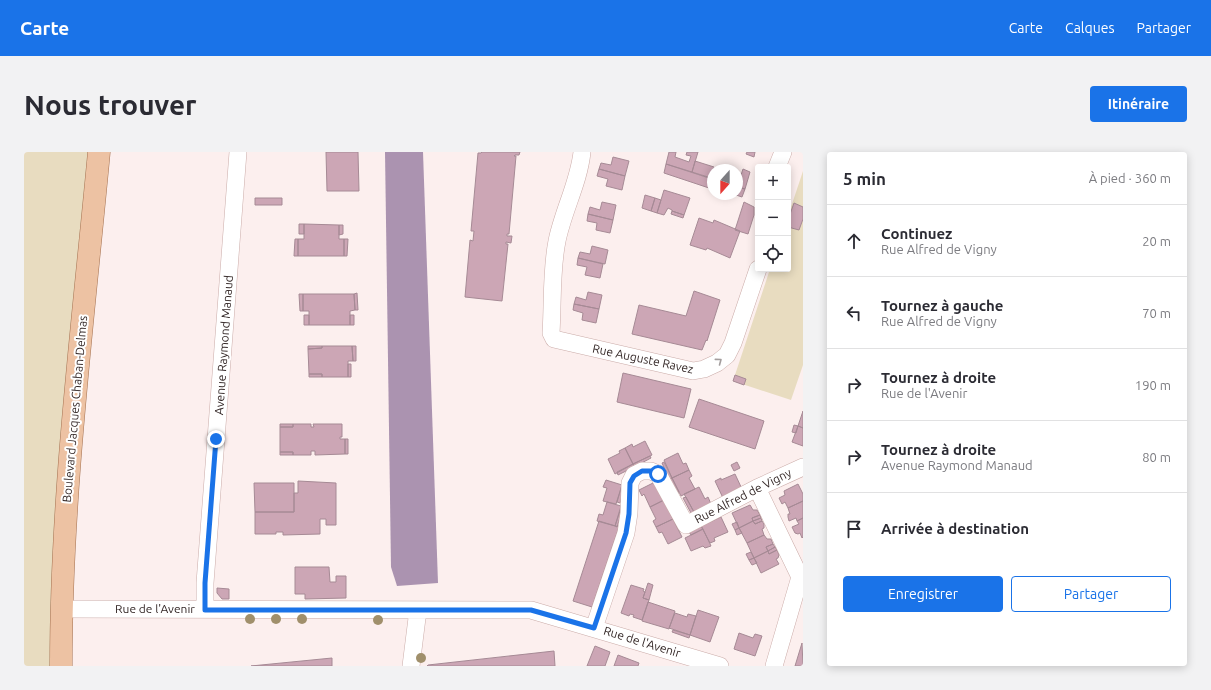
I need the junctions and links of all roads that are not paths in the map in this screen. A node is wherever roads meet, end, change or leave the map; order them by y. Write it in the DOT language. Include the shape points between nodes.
graph roads {
  1 [pos="99,152"];
  2 [pos="238,152"];
  3 [pos="582,152"];
  4 [pos="783,152"];
  5 [pos="779,164"];
  6 [pos="757,272"];
  7 [pos="803,466"];
  8 [pos="757,488"];
  9 [pos="801,578"];
  10 [pos="61,609"];
  11 [pos="205,610"];
  12 [pos="418,610"];
  13 [pos="594,628"];
  14 [pos="61,666"];
  15 [pos="411,666"];
  16 [pos="720,666"];
  17 [pos="774,666"];
  1 -- 10 [label="main road, Boulevard Jacques Chaban-Delmas" via="68,474"];
  2 -- 11 [label="street, Avenue Raymond Manaud"];
  3 -- 6 [label="street, Rue Auguste Ravez, one-way" via="557,241 551,333 554,339 693,371 704,369 727,355"];
  4 -- 5 [label="street"];
  7 -- 8 [label="street, Rue Alfred de Vigny"];
  8 -- 9 [label="street"];
  8 -- 13 [label="street, Rue Alfred de Vigny" via="686,525 658,474 642,471 634,476 630,483 626,533"];
  9 -- 17 [label="street"];
  10 -- 11 [label="street, Rue de l'Avenir"];
  10 -- 14 [label="main road, Boulevard Jacques Chaban-Delmas"];
  11 -- 12 [label="street, Rue de l'Avenir"];
  12 -- 13 [label="street, Rue de l'Avenir" via="531,610"];
  12 -- 15 [label="street"];
  13 -- 16 [label="street, Rue de l'Avenir"];
}
